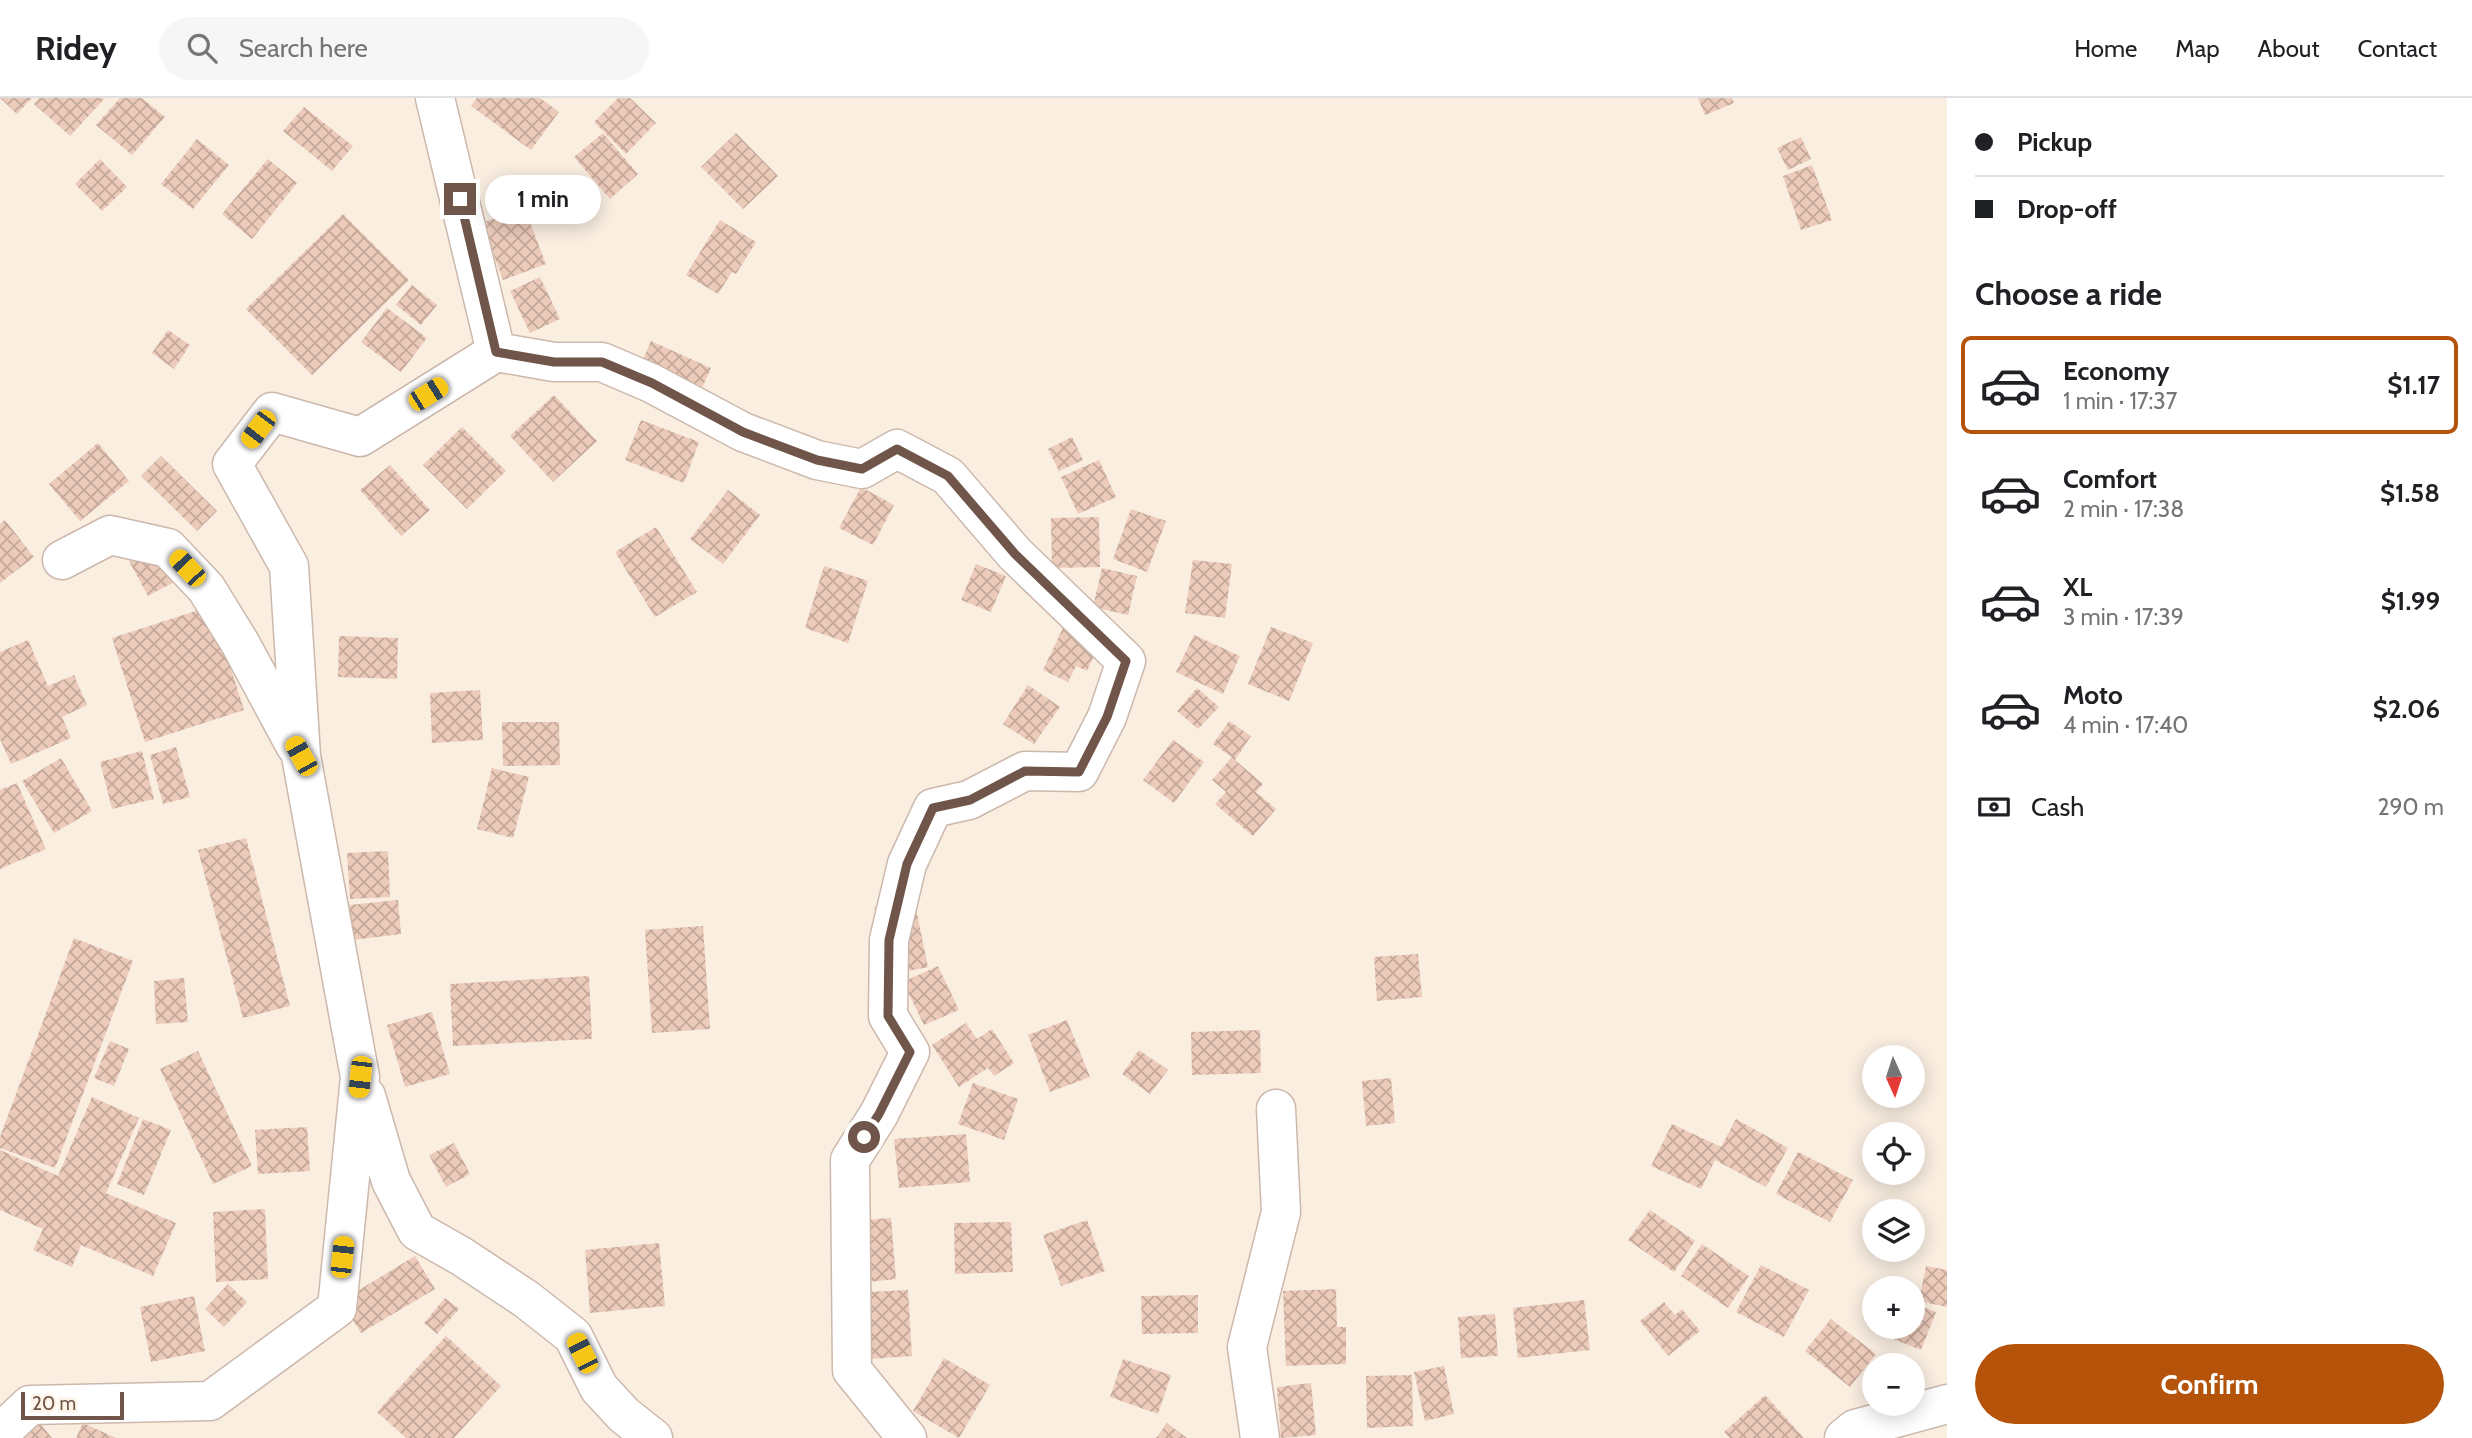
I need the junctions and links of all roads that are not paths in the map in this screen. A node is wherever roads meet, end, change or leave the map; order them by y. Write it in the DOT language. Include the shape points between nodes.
graph roads {
  1 [pos="435,98"];
  2 [pos="496,352"];
  3 [pos="62,560"];
  4 [pos="301,756"];
  5 [pos="360,1077"];
  6 [pos="1276,1109"];
  7 [pos="1947,1404"];
  8 [pos="0,1433"];
  9 [pos="1849,1433"];
  10 [pos="653,1438"];
  11 [pos="906,1438"];
  12 [pos="1260,1438"];
  13 [pos="1898,1438"];
  1 -- 2 [label="street"];
  2 -- 4 [label="street" via="360,436 271,412 232,464 289,566"];
  2 -- 11 [label="street" via="554,362 602,362 743,432 817,460 862,469 897,449 948,476 1015,554 1126,661 1107,717 1079,772 1025,771 970,800 933,808 907,864 889,940 888,1016 910,1052 850,1160 849,1238 852,1370"];
  3 -- 4 [label="street" via="110,535 168,548 206,588"];
  4 -- 5 [label="street"];
  5 -- 8 [label="street" via="337,1308 210,1401 30,1405"];
  5 -- 10 [label="street" via="391,1181 417,1231 461,1255 573,1336 598,1388"];
  6 -- 12 [label="street" via="1281,1212 1247,1347"];
  7 -- 9 [label="street"];
  9 -- 13 [label="street"];
}
